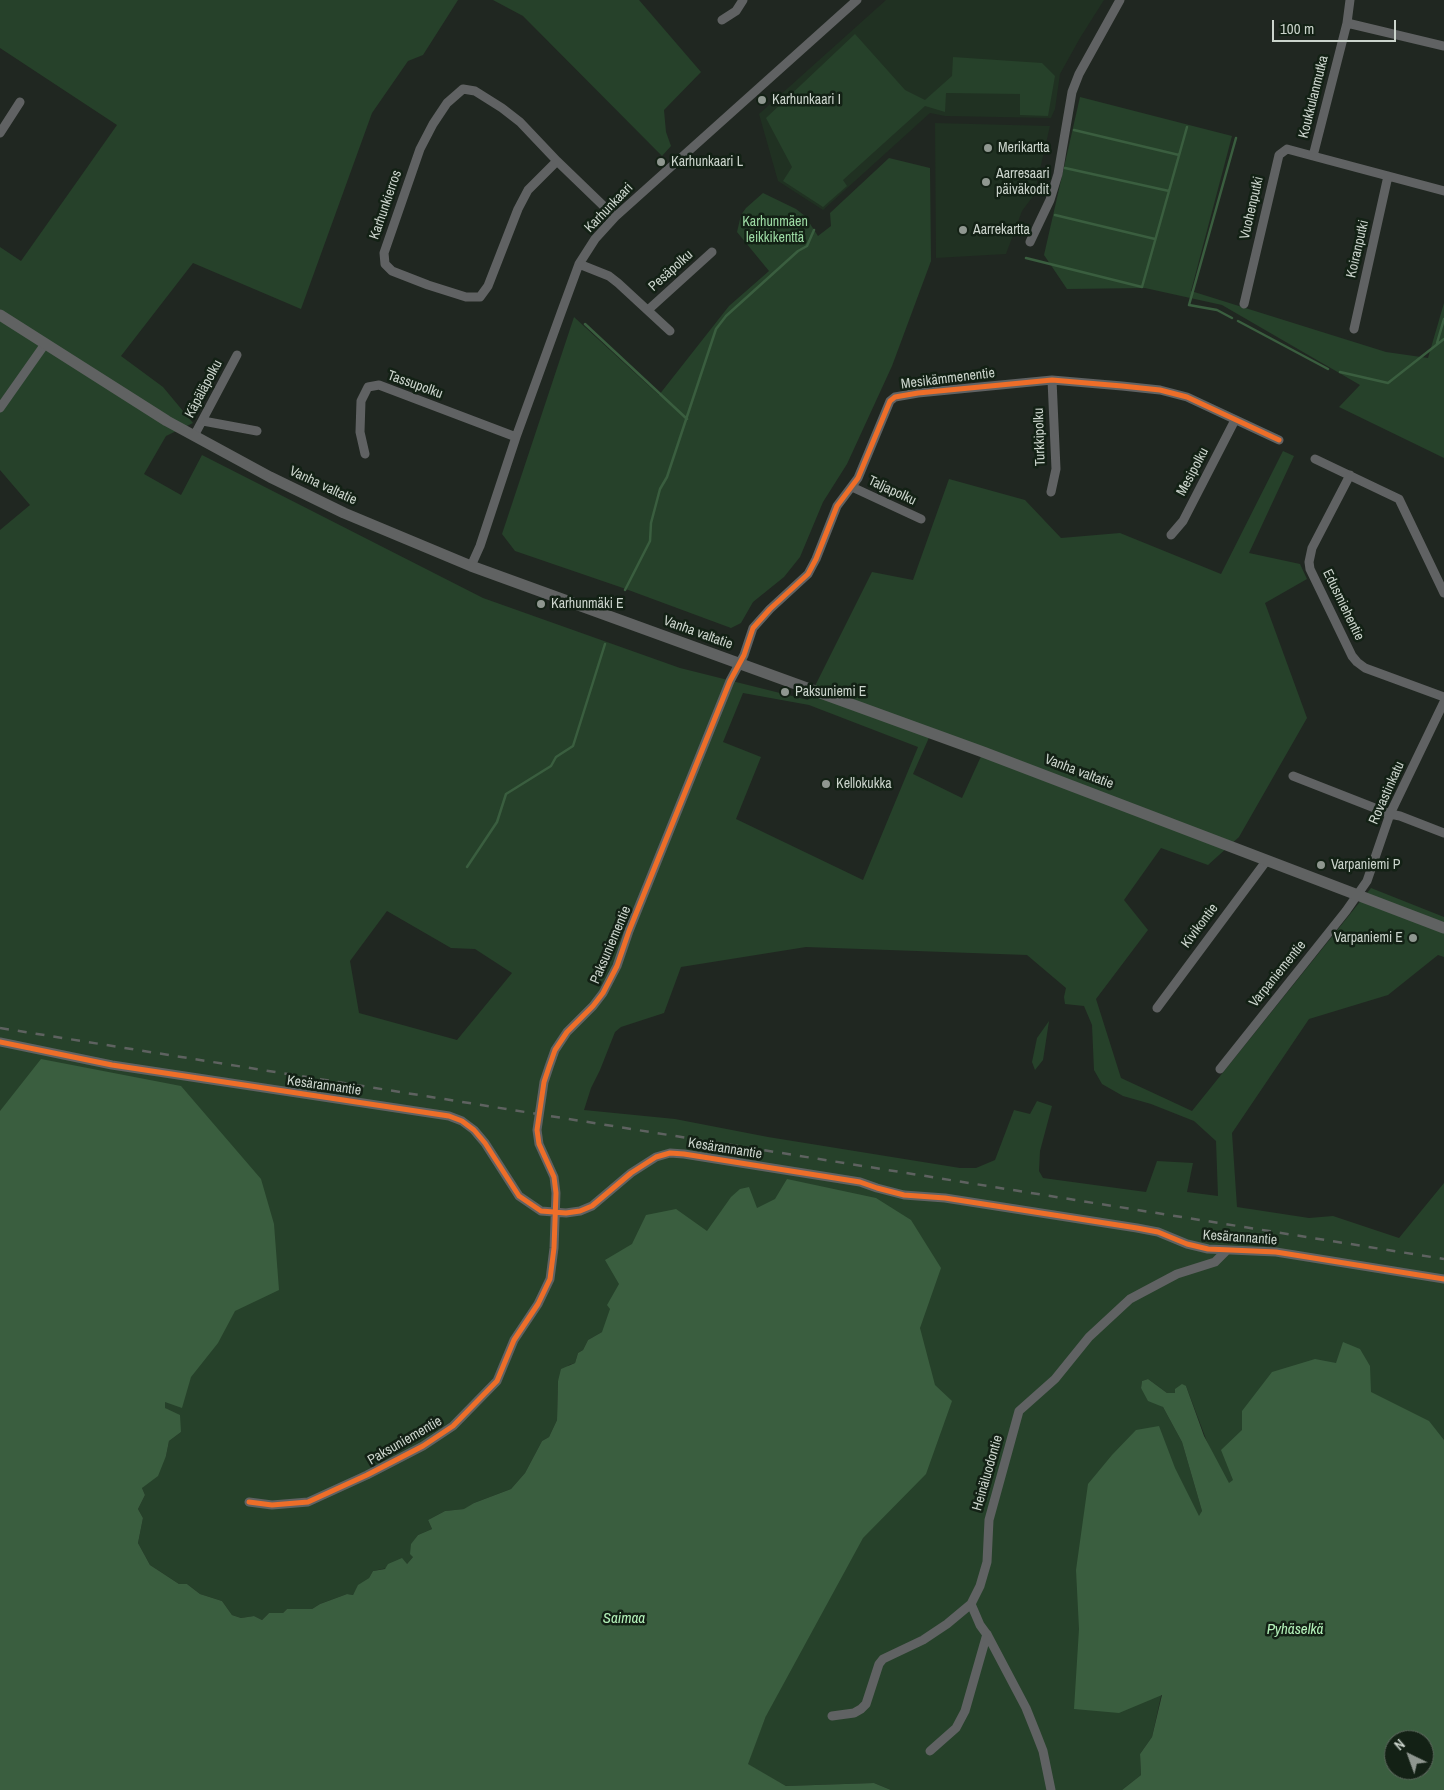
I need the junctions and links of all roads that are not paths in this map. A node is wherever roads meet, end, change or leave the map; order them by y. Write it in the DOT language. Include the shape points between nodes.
graph roads {
  1 [pos="743,0"];
  2 [pos="857,0"];
  3 [pos="1120,0"];
  4 [pos="1350,0"];
  5 [pos="722,20"];
  6 [pos="1346,23"];
  7 [pos="1444,46"];
  8 [pos="20,102"];
  9 [pos="0,133"];
  10 [pos="1313,156"];
  11 [pos="557,161"];
  12 [pos="1388,176"];
  13 [pos="1444,191"];
  14 [pos="615,217"];
  15 [pos="1030,242"];
  16 [pos="712,252"];
  17 [pos="579,264"];
  18 [pos="1244,304"];
  19 [pos="648,310"];
  20 [pos="0,315"];
  21 [pos="1354,329"];
  22 [pos="670,332"];
  23 [pos="45,344"];
  24 [pos="237,355"];
  25 [pos="1052,380"];
  26 [pos="0,408"];
  27 [pos="203,420"];
  28 [pos="1235,420"];
  29 [pos="257,431"];
  30 [pos="194,436"];
  31 [pos="516,437"];
  32 [pos="1279,440"];
  33 [pos="365,454"];
  34 [pos="1315,458"];
  35 [pos="1350,475"];
  36 [pos="852,487"];
  37 [pos="1051,492"];
  38 [pos="921,519"];
  39 [pos="1171,535"];
  40 [pos="471,566"];
  41 [pos="1444,592"];
  42 [pos="738,664"];
  43 [pos="1444,696"];
  44 [pos="1444,702"];
  45 [pos="1293,776"];
  46 [pos="1390,814"];
  47 [pos="1444,833"];
  48 [pos="1266,860"];
  49 [pos="1358,895"];
  50 [pos="1444,928"];
  51 [pos="1156,1008"];
  52 [pos="0,1042"];
  53 [pos="1220,1069"];
  54 [pos="556,1213"];
  55 [pos="1227,1250"];
  56 [pos="1444,1279"];
  57 [pos="249,1502"];
  58 [pos="971,1604"];
  59 [pos="987,1634"];
  60 [pos="832,1716"];
  61 [pos="930,1751"];
  62 [pos="1051,1790"];
  1 -- 5 [label="street"];
  2 -- 14 [label="street, Karhunkaari"];
  3 -- 15 [label="street" via="1072,92 1058,174 1050,200"];
  4 -- 6 [label="street, Koukkulanmutka"];
  6 -- 7 [label="street"];
  6 -- 10 [label="street, Koukkulanmutka"];
  8 -- 9 [label="street"];
  10 -- 12 [label="street, Koukkulanmutka"];
  10 -- 18 [label="street, Vuohenputki" via="1287,149 1279,155"];
  11 -- 11 [label="street, Karhunkierros" via="508,112 475,91 463,89 447,103 420,149 384,253 385,264 392,271 428,285 466,297 480,297 488,286 528,190"];
  11 -- 14 [label="street, Karhunkierros"];
  12 -- 13 [label="street, Koukkulanmutka"];
  12 -- 21 [label="street, Koiranputki"];
  14 -- 17 [label="street, Karhunkaari"];
  16 -- 19 [label="street, Pesäpolku"];
  17 -- 19 [label="street" via="609,276"];
  17 -- 31 [label="street, Karhunkaari"];
  19 -- 22 [label="street"];
  20 -- 23 [label="main road, Vanha valtatie"];
  23 -- 26 [label="street"];
  23 -- 30 [label="main road, Vanha valtatie"];
  24 -- 27 [label="street, Käpäläpolku"];
  25 -- 28 [label="street, Mesikämmenentie" via="1160,390 1187,397"];
  25 -- 36 [label="street, Mesikämmenentie" via="895,397 890,401"];
  25 -- 37 [label="street, Turkkipolku" via="1056,469"];
  27 -- 29 [label="street"];
  27 -- 30 [label="street, Käpäläpolku"];
  28 -- 32 [label="street, Mesikämmenentie"];
  28 -- 39 [label="street, Mesipolku" via="1183,521"];
  30 -- 40 [label="main road, Vanha valtatie" via="336,509"];
  31 -- 33 [label="street, Tassupolku" via="379,385 368,388 361,401 360,432"];
  31 -- 40 [label="street, Karhunkaari"];
  34 -- 35 [label="street"];
  35 -- 41 [label="street" via="1399,499"];
  35 -- 43 [label="street, Edusmiehentie" via="1312,548 1310,569 1357,662 1365,668"];
  36 -- 38 [label="street, Taljapolku"];
  36 -- 42 [label="street, Mesikämmenentie" via="837,506 808,574 753,628"];
  40 -- 42 [label="main road, Vanha valtatie"];
  42 -- 48 [label="main road, Vanha valtatie" via="983,752"];
  42 -- 54 [label="street, Paksuniementie" via="616,966 603,993 555,1050 549,1067 537,1130 554,1178"];
  44 -- 46 [label="street, Rovastinkatu"];
  45 -- 46 [label="street"];
  46 -- 47 [label="street"];
  46 -- 49 [label="street, Rovastinkatu" via="1367,881"];
  48 -- 49 [label="main road, Vanha valtatie"];
  48 -- 51 [label="street, Kivikontie"];
  49 -- 50 [label="main road, Vanha valtatie"];
  49 -- 53 [label="street, Varpaniementie"];
  52 -- 54 [label="street, Kesärannantie" via="112,1065 449,1116 474,1130 519,1196 541,1211"];
  54 -- 55 [label="street, Kesärannantie" via="580,1211 592,1206 631,1173 656,1157 670,1153 860,1182 904,1195 945,1198 1137,1228 1208,1250"];
  54 -- 57 [label="street, Paksuniementie" via="550,1279 538,1304 514,1340 497,1382 453,1426 423,1446 308,1502"];
  55 -- 56 [label="street, Kesärannantie" via="1276,1252"];
  55 -- 58 [label="street, Heinäluodontie" via="1215,1262 1176,1274 1130,1299 1089,1337 1055,1379 1019,1411 989,1520 987,1562"];
  58 -- 59 [label="street"];
  58 -- 60 [label="street" via="922,1640 883,1658 866,1704 854,1713"];
  59 -- 61 [label="street" via="965,1711 956,1728"];
  59 -- 62 [label="street" via="1036,1732"];
}
